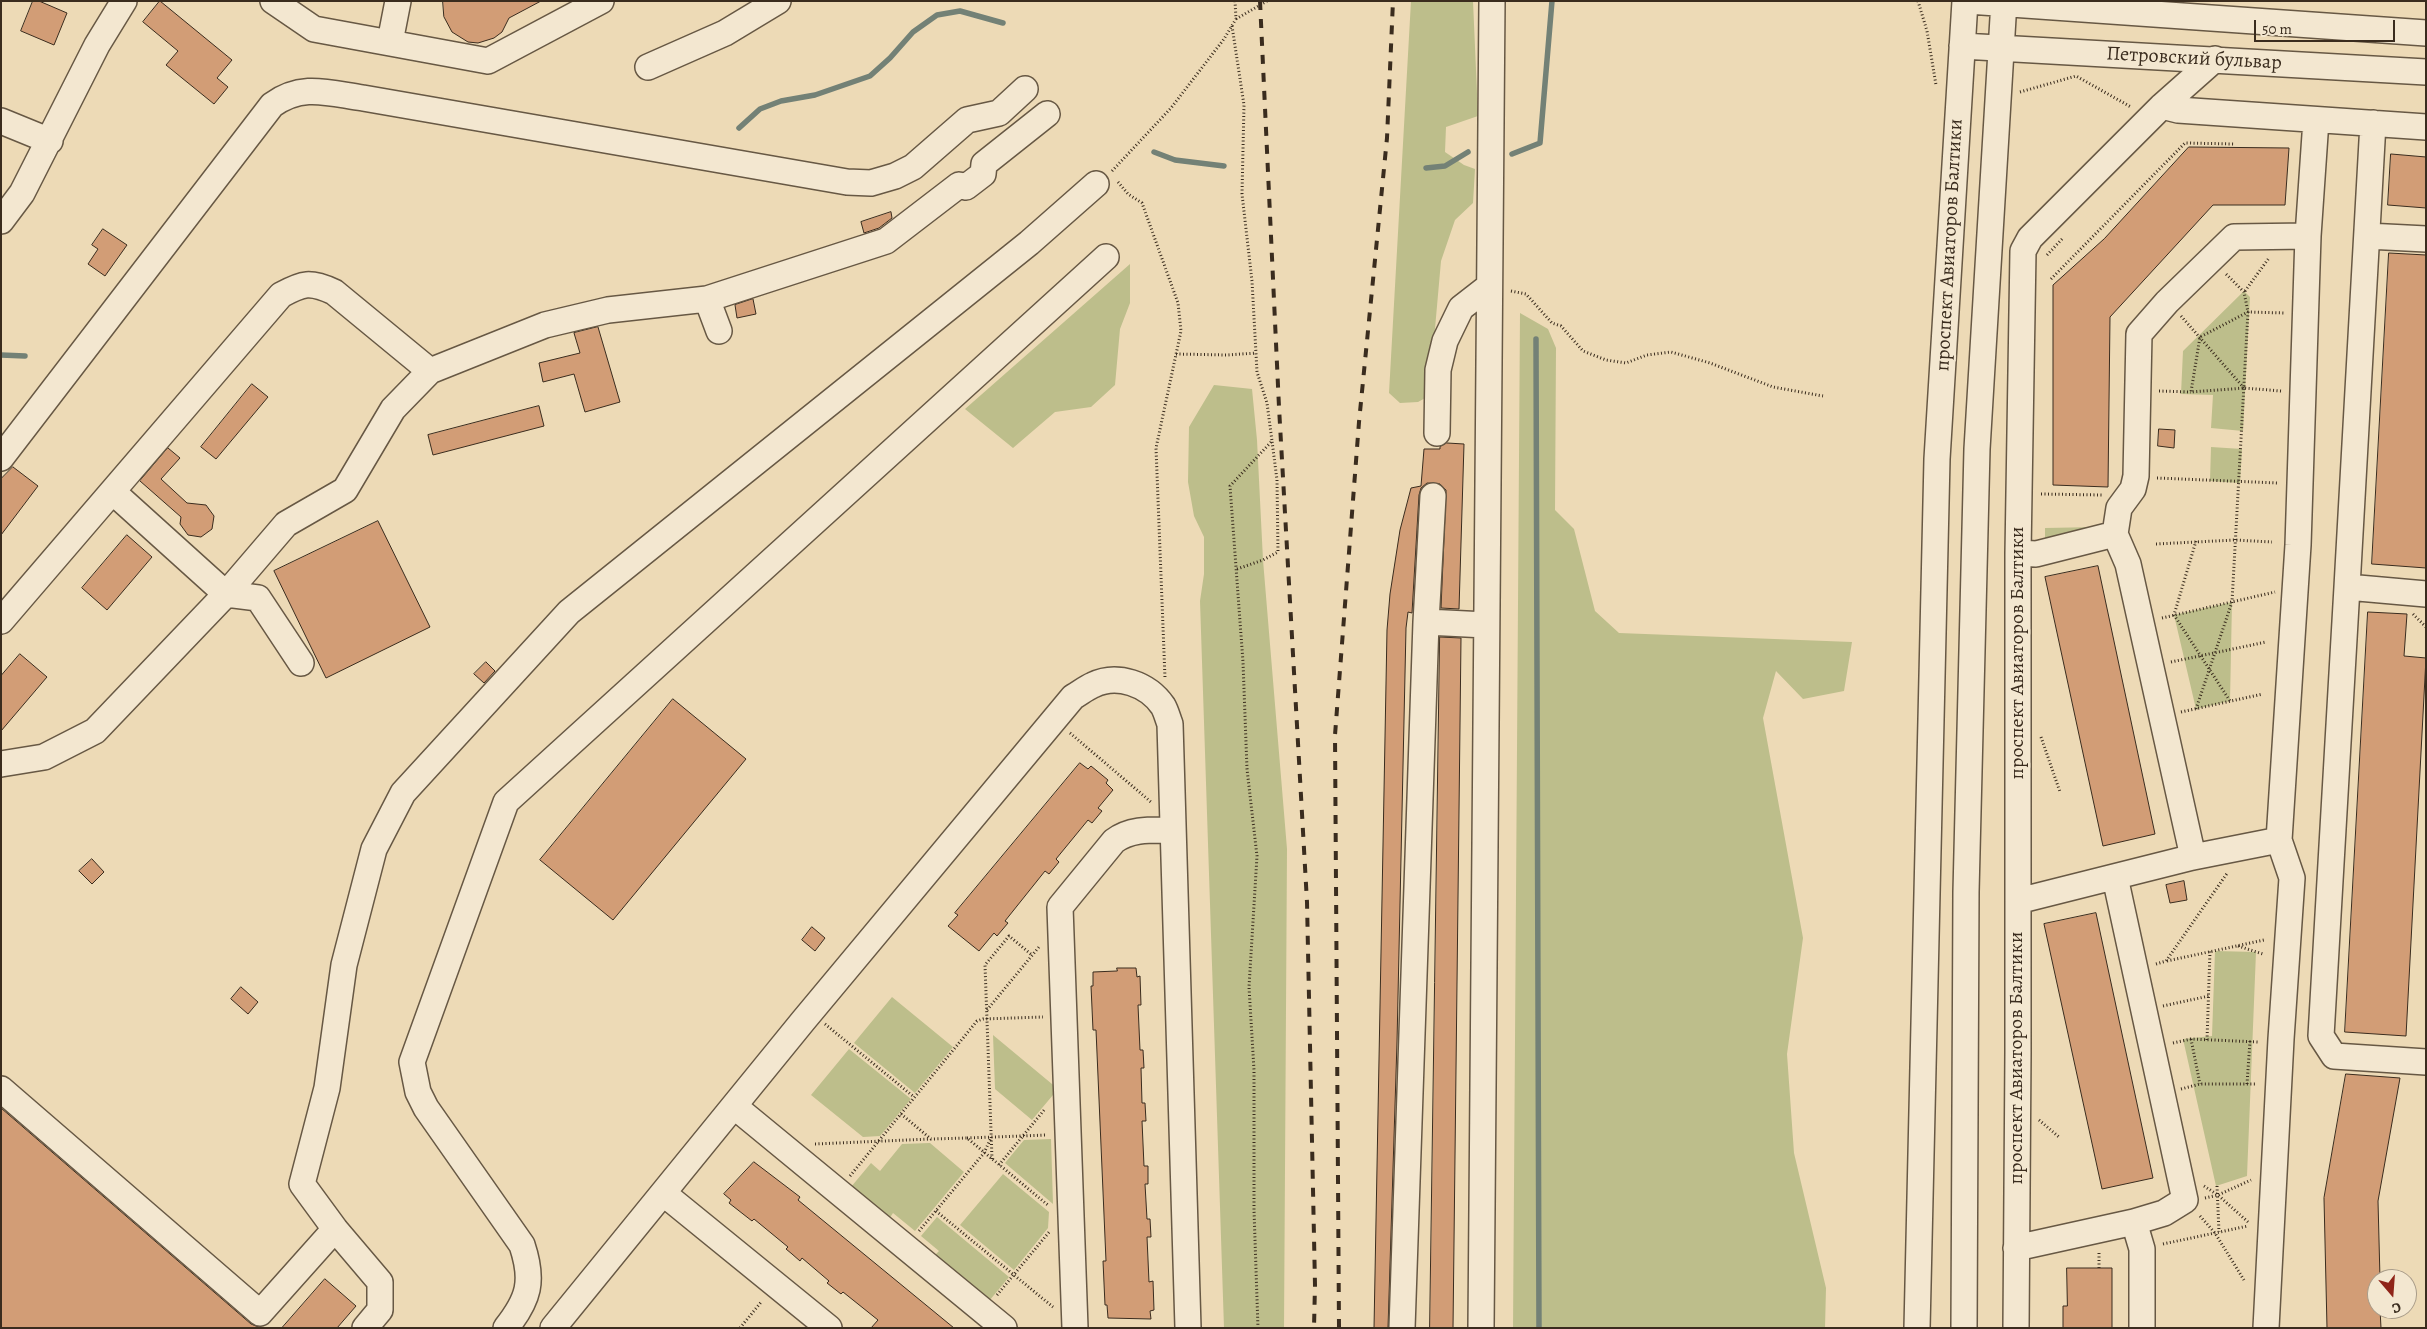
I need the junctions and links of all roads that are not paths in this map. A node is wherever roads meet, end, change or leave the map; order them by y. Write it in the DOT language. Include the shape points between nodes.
graph roads {
  1 [pos="124,1"];
  2 [pos="273,1"];
  3 [pos="398,1"];
  4 [pos="601,1"];
  5 [pos="778,1"];
  6 [pos="1492,1"];
  7 [pos="1966,1"];
  8 [pos="2004,3"];
  9 [pos="2207,10"];
  10 [pos="2426,32"];
  11 [pos="390,42"];
  12 [pos="1962,46"];
  13 [pos="2002,48"];
  14 [pos="2215,59"];
  15 [pos="648,67"];
  16 [pos="2426,72"];
  17 [pos="1025,89"];
  18 [pos="2150,108"];
  19 [pos="1047,114"];
  20 [pos="2316,120"];
  21 [pos="1,121"];
  22 [pos="2373,124"];
  23 [pos="2426,127"];
  24 [pos="50,141"];
  25 [pos="1103,178"];
  26 [pos="1,221"];
  27 [pos="2308,236"];
  28 [pos="2367,236"];
  29 [pos="2426,239"];
  30 [pos="1106,257"];
  31 [pos="1488,287"];
  32 [pos="707,298"];
  33 [pos="719,331"];
  34 [pos="430,370"];
  35 [pos="1436,433"];
  36 [pos="1,458"];
  37 [pos="113,492"];
  38 [pos="1433,496"];
  39 [pos="2115,534"];
  40 [pos="2018,554"];
  41 [pos="2347,587"];
  42 [pos="226,594"];
  43 [pos="2426,594"];
  44 [pos="1,621"];
  45 [pos="1426,622"];
  46 [pos="1486,625"];
  47 [pos="302,663"];
  48 [pos="1,764"];
  49 [pos="1173,830"];
  50 [pos="2279,840"];
  51 [pos="2193,857"];
  52 [pos="2115,877"];
  53 [pos="2018,901"];
  54 [pos="2426,1062"];
  55 [pos="1,1089"];
  56 [pos="734,1106"];
  57 [pos="663,1193"];
  58 [pos="2134,1222"];
  59 [pos="335,1229"];
  60 [pos="2016,1248"];
  61 [pos="1075,1326"];
  62 [pos="365,1328"];
  63 [pos="506,1328"];
  64 [pos="553,1328"];
  65 [pos="829,1328"];
  66 [pos="1004,1328"];
  67 [pos="1188,1328"];
  68 [pos="1402,1328"];
  69 [pos="1481,1328"];
  70 [pos="1917,1328"];
  71 [pos="1964,1328"];
  72 [pos="2016,1328"];
  73 [pos="2142,1328"];
  74 [pos="2266,1328"];
  1 -- 24 [label="street" via="97,45"];
  2 -- 11 [label="street" via="314,29"];
  3 -- 11 [label="street"];
  4 -- 11 [label="street" via="488,61"];
  5 -- 15 [label="street" via="725,33"];
  6 -- 31 [label="street"];
  7 -- 8 [label="street, Петровский бульвар"];
  7 -- 12 [label="street, проспект Авиаторов Балтики"];
  8 -- 9 [label="street, Петровский бульвар"];
  8 -- 13 [label="street, проспект Авиаторов Балтики"];
  9 -- 10 [label="street, Петровский бульвар"];
  12 -- 13 [label="street, Петровский бульвар"];
  12 -- 70 [label="street, проспект Авиаторов Балтики" via="1937,459"];
  13 -- 14 [label="street, Петровский бульвар"];
  13 -- 71 [label="street, проспект Авиаторов Балтики" via="1978,449 1966,892"];
  14 -- 16 [label="street, Петровский бульвар"];
  14 -- 18 [label="street, проспект Авиаторов Балтики"];
  17 -- 36 [label="street" via="999,113 966,120 913,167 871,183 847,182 363,98 304,90 285,95 272,105"];
  18 -- 20 [label="street"];
  18 -- 40 [label="street, проспект Авиаторов Балтики" via="2030,238 2024,251"];
  19 -- 32 [label="street" via="984,164 983,174 966,187 959,185 886,241"];
  20 -- 22 [label="street"];
  20 -- 27 [label="street"];
  21 -- 24 [label="street"];
  22 -- 23 [label="street"];
  22 -- 28 [label="street"];
  24 -- 26 [label="street" via="22,193"];
  25 -- 59 [label="street" via="1030,243 569,612 403,793 374,849 344,965 327,1088 302,1184"];
  27 -- 39 [label="street" via="2234,237 2139,334 2136,476 2133,490 2119,508"];
  27 -- 50 [label="street" via="2295,588"];
  28 -- 29 [label="street"];
  28 -- 41 [label="street"];
  30 -- 63 [label="street" via="506,802 412,1062 418,1092 426,1108 522,1245 530,1268 526,1295"];
  31 -- 35 [label="street" via="1461,308 1445,341 1438,370"];
  31 -- 46 [label="street"];
  32 -- 33 [label="street"];
  32 -- 34 [label="street" via="608,310 545,325"];
  34 -- 37 [label="street" via="334,292 316,284 300,285 281,295"];
  34 -- 42 [label="street" via="393,409 345,490 286,524"];
  37 -- 42 [label="street"];
  37 -- 44 [label="street"];
  38 -- 45 [label="street"];
  39 -- 40 [label="street" via="2036,554"];
  39 -- 51 [label="street" via="2128,564"];
  40 -- 53 [label="street, проспект Авиаторов Балтики"];
  41 -- 43 [label="street"];
  41 -- 54 [label="street" via="2321,1036 2334,1056"];
  42 -- 47 [label="street" via="258,598"];
  42 -- 48 [label="street" via="95,731 44,757"];
  45 -- 46 [label="street"];
  45 -- 68 [label="street"];
  46 -- 69 [label="street"];
  49 -- 56 [label="street" via="1170,724 1163,706 1149,692 1133,683 1116,679 1095,684 1073,697"];
  49 -- 61 [label="street" via="1122,834 1060,907 1068,1134 1063,1212"];
  49 -- 67 [label="street"];
  50 -- 51 [label="street"];
  50 -- 74 [label="street" via="2292,878"];
  51 -- 52 [label="street"];
  52 -- 53 [label="street"];
  52 -- 58 [label="street" via="2185,1200 2164,1213"];
  53 -- 60 [label="street, проспект Авиаторов Балтики"];
  55 -- 59 [label="street" via="260,1313"];
  56 -- 57 [label="street"];
  56 -- 66 [label="street"];
  57 -- 64 [label="street"];
  57 -- 65 [label="street"];
  58 -- 60 [label="street"];
  58 -- 73 [label="street" via="2142,1249"];
  59 -- 62 [label="street" via="380,1282 380,1310"];
  60 -- 72 [label="street, проспект Авиаторов Балтики"];
}
